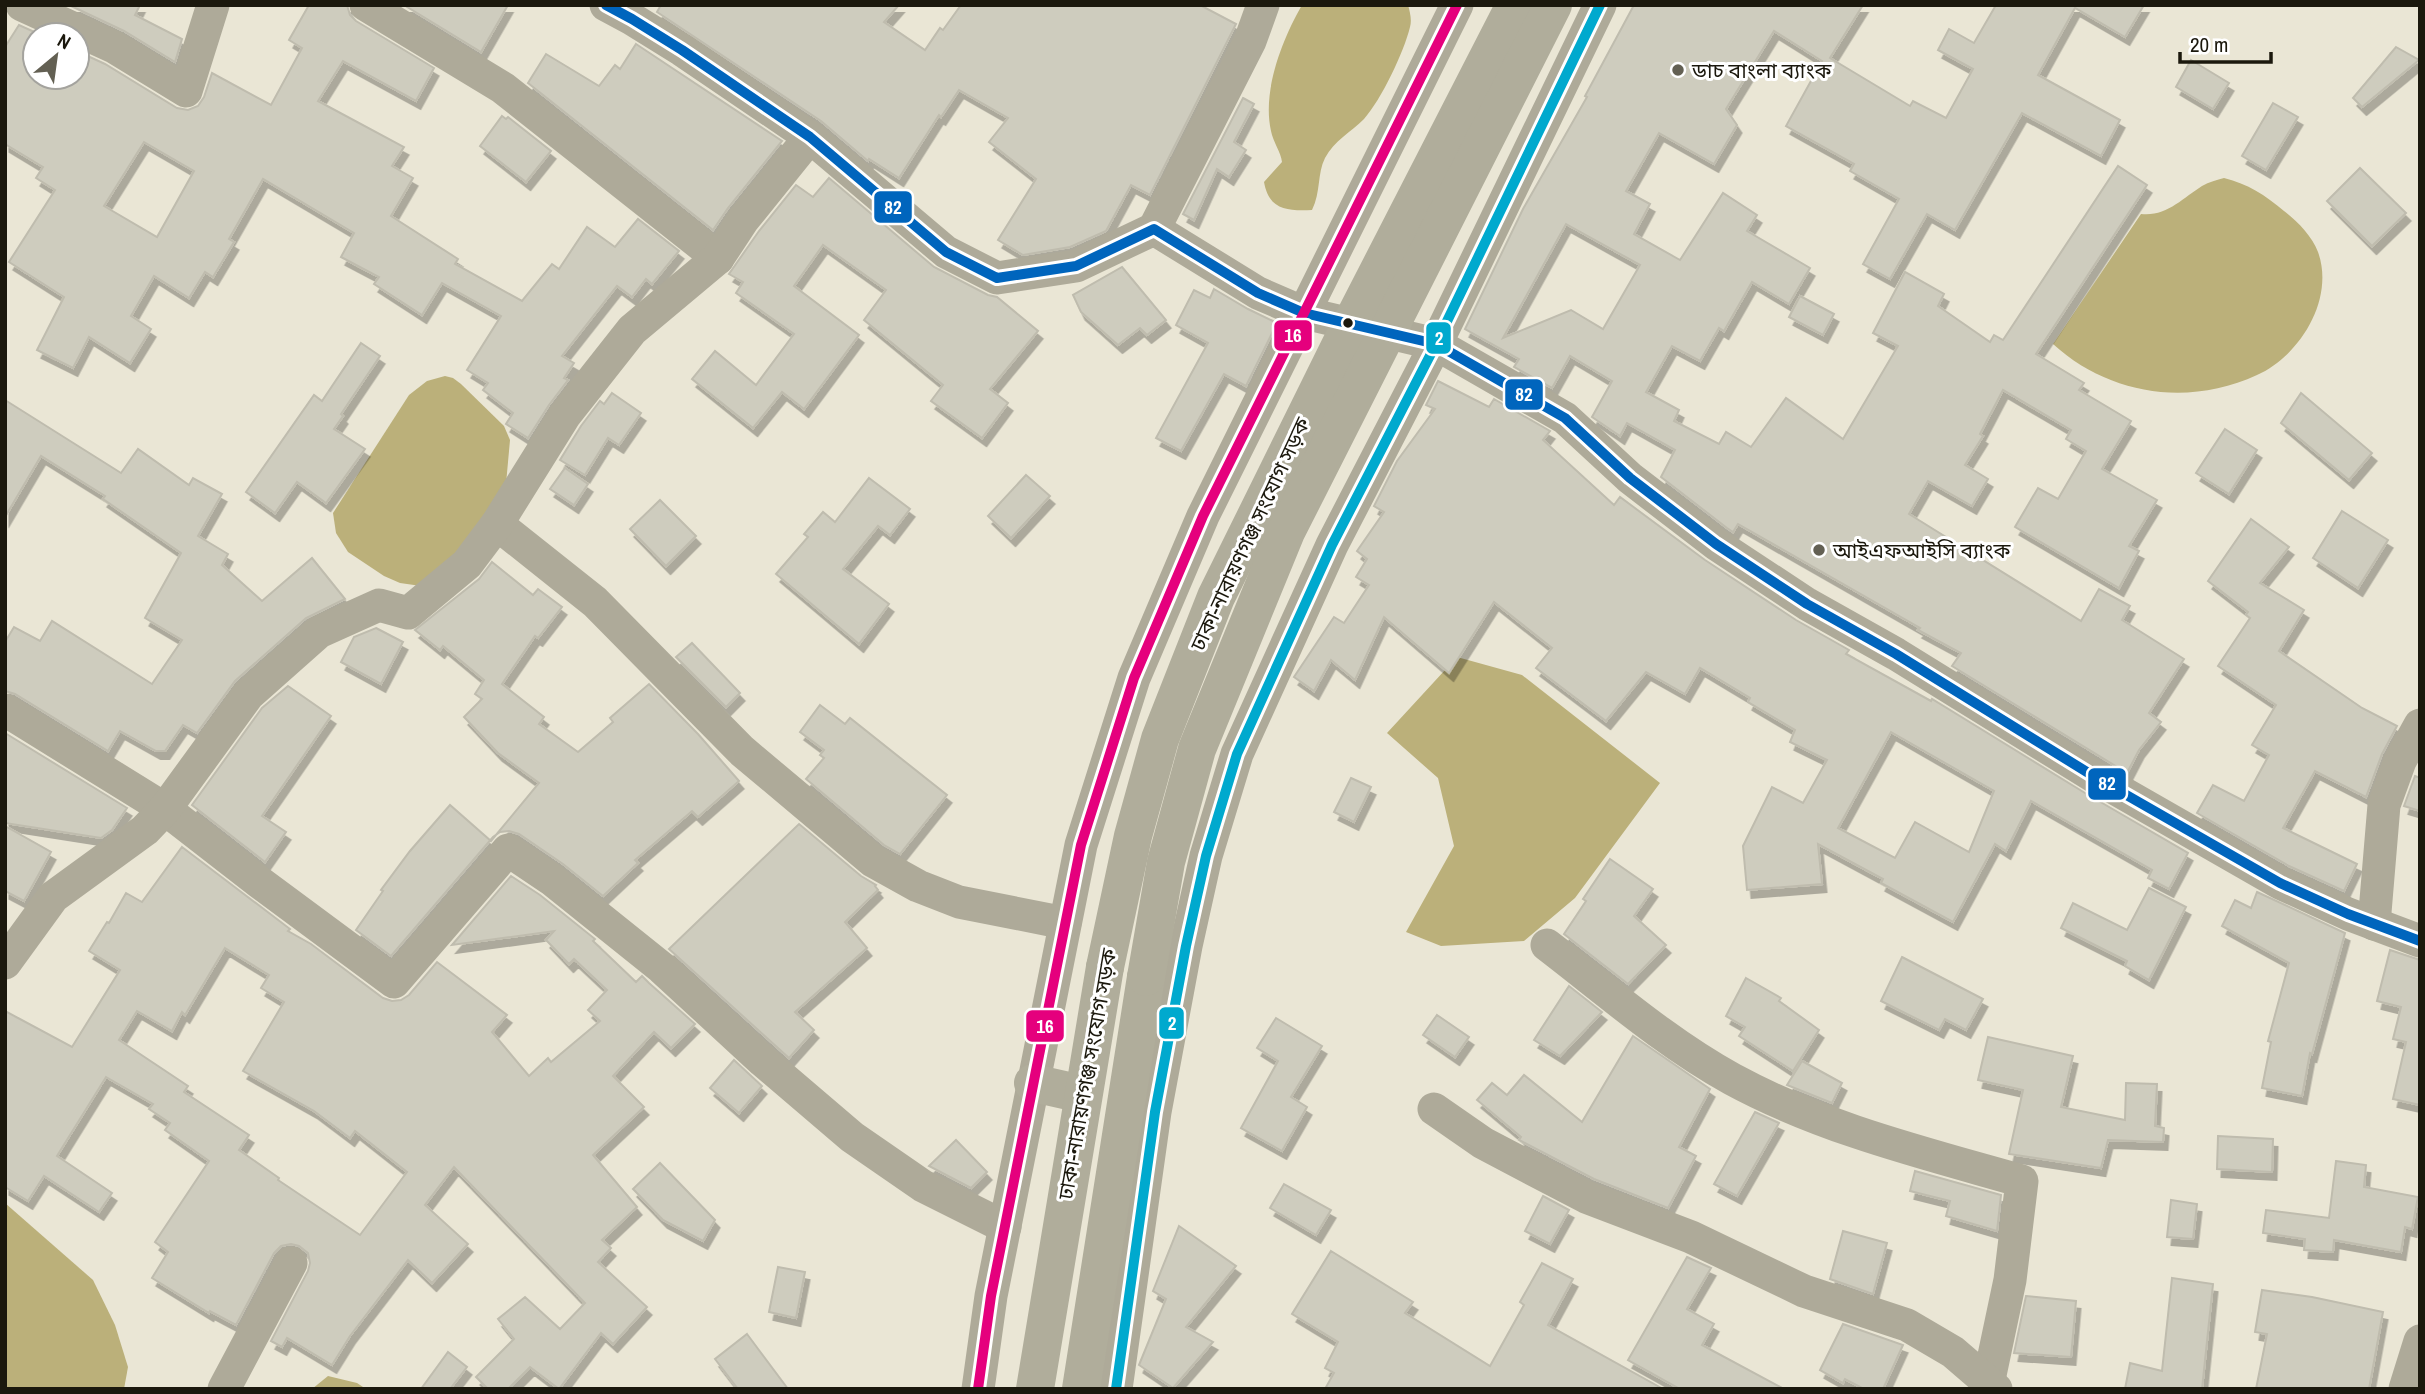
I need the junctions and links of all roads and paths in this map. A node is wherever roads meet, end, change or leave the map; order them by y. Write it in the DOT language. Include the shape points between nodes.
graph roads {
  1 [pos="22,5"];
  2 [pos="214,5"];
  3 [pos="366,5"];
  4 [pos="606,5"];
  5 [pos="1263,5"];
  6 [pos="1457,5"];
  7 [pos="1515,5"];
  8 [pos="1553,5"];
  9 [pos="1600,5"];
  10 [pos="810,137"];
  11 [pos="1154,229"];
  12 [pos="718,258"];
  13 [pos="1304,313"];
  14 [pos="1436,344"];
  15 [pos="497,524"];
  16 [pos="5,710"];
  17 [pos="2420,725"];
  18 [pos="165,809"];
  19 [pos="1065,923"];
  20 [pos="2374,924"];
  21 [pos="2420,941"];
  22 [pos="1547,945"];
  23 [pos="5,962"];
  24 [pos="1033,1083"];
  25 [pos="1083,1094"];
  26 [pos="1434,1109"];
  27 [pos="1140,1111"];
  28 [pos="1005,1227"];
  29 [pos="291,1262"];
  30 [pos="2420,1341"];
  31 [pos="1990,1387"];
  32 [pos="224,1389"];
  33 [pos="978,1389"];
  34 [pos="1035,1389"];
  35 [pos="1081,1389"];
  36 [pos="1116,1389"];
  37 [pos="2405,1389"];
  1 -- 2 [label="street" via="114,47 186,91"];
  3 -- 12 [label="street" via="503,88"];
  4 -- 10 [label="street" via="682,50"];
  5 -- 11 [label="street" via="1250,41"];
  6 -- 13 [label="street"];
  7 -- 25 [label="main road, ঢাকা-নারায়ণগঞ্জ সংযোগ সড়ক, bridge" via="1216,597 1160,739 1133,836"];
  8 -- 27 [label="main road, ঢাকা-নারায়ণগঞ্জ সংযোগ সড়ক, bridge" via="1286,532 1197,749 1166,862 1146,977"];
  9 -- 14 [label="street"];
  10 -- 11 [label="street" via="946,253 997,278 1076,266"];
  10 -- 12 [label="street" via="743,219"];
  11 -- 13 [label="street" via="1258,293"];
  12 -- 15 [label="street" via="632,330 565,415"];
  13 -- 14 [label="street"];
  13 -- 19 [label="street" via="1203,516 1134,678 1081,845"];
  14 -- 20 [label="street" via="1565,418 1630,478 1716,544 1807,604 2280,883"];
  14 -- 27 [label="street" via="1332,545 1237,754"];
  15 -- 18 [label="street" via="467,564 408,613 379,605 319,632 248,695"];
  15 -- 19 [label="street" via="595,602 742,751 873,861 959,902"];
  16 -- 18 [label="street"];
  17 -- 20 [label="street" via="2384,805"];
  18 -- 23 [label="street" via="145,830 53,897"];
  18 -- 28 [label="street" via="394,982 508,850 662,968 852,1137 923,1186"];
  19 -- 24 [label="street"];
  20 -- 21 [label="street"];
  22 -- 31 [label="street" via="1642,1020 1731,1079 1834,1124 2022,1181"];
  24 -- 25 [label="main road"];
  24 -- 28 [label="street"];
  25 -- 34 [label="main road, ঢাকা-নারায়ণগঞ্জ সংযোগ সড়ক"];
  26 -- 31 [label="street" via="1483,1143 1586,1197 1691,1237 1804,1291 1907,1325 1953,1352"];
  27 -- 35 [label="main road, ঢাকা-নারায়ণগঞ্জ সংযোগ সড়ক"];
  27 -- 36 [label="street"];
  28 -- 33 [label="street"];
  29 -- 32 [label="street"];
  30 -- 37 [label="street"];
}
